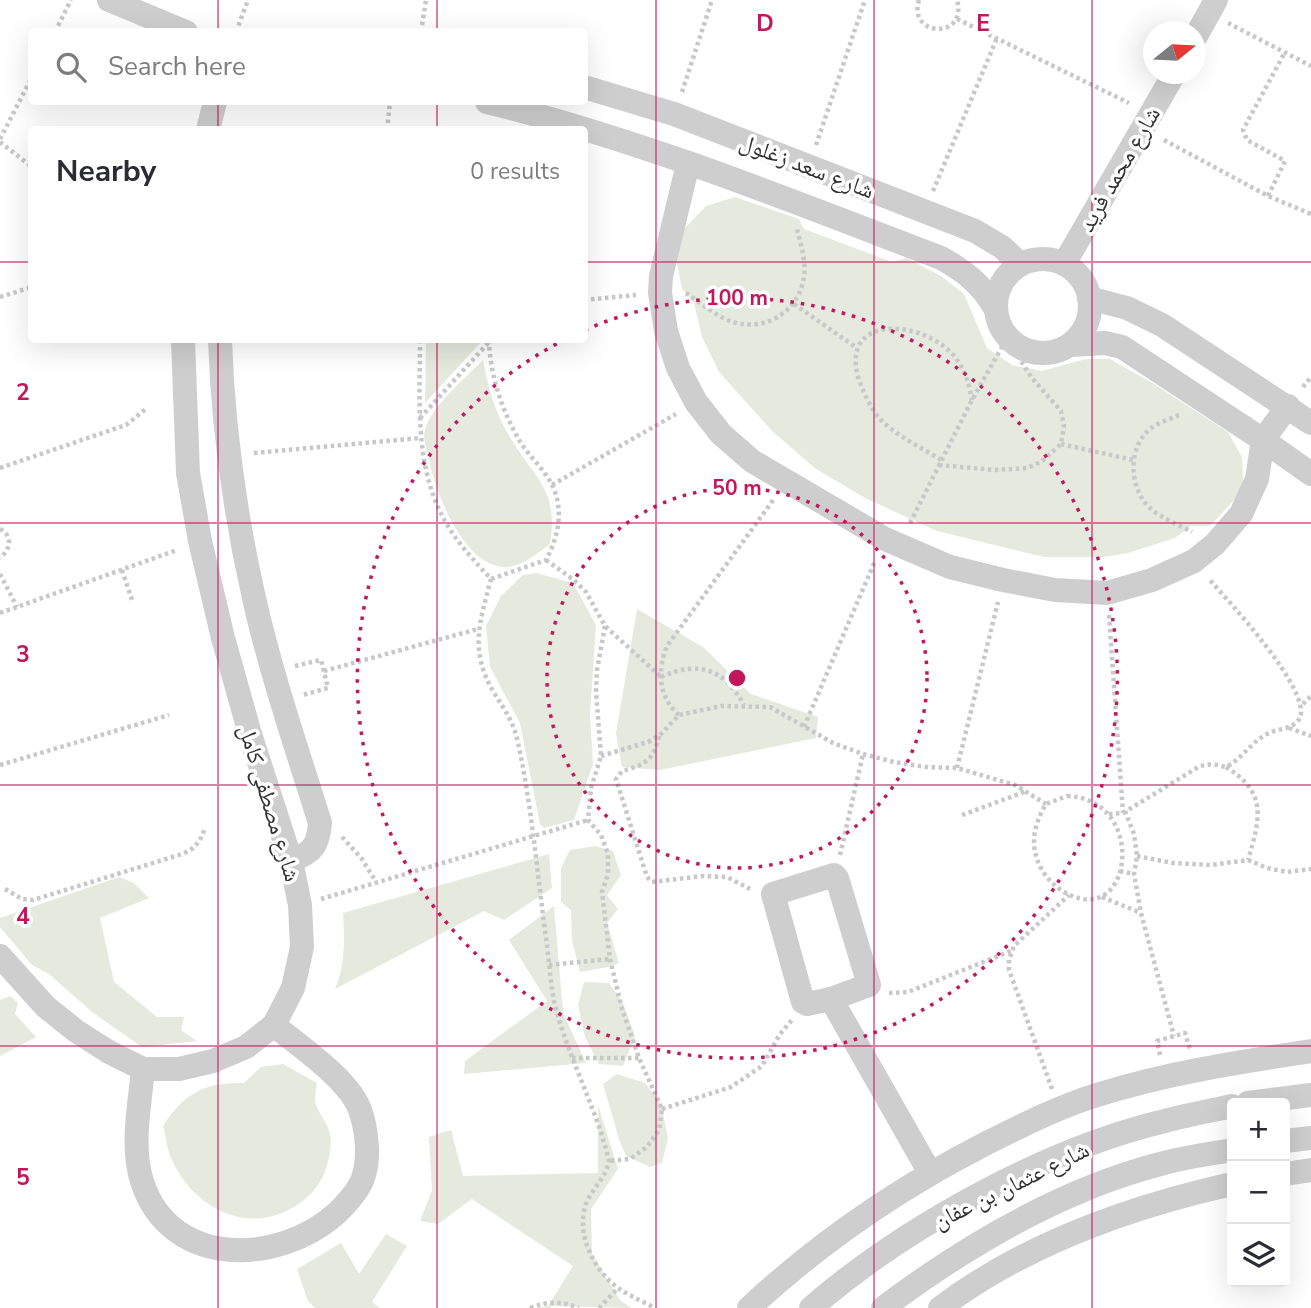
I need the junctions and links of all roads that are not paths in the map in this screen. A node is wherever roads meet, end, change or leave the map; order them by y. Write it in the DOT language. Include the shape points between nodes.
graph roads {
  1 [pos="109,0"];
  2 [pos="176,28"];
  3 [pos="1168,84"];
  4 [pos="588,88"];
  5 [pos="214,105"];
  6 [pos="498,105"];
  7 [pos="209,126"];
  8 [pos="572,126"];
  9 [pos="588,130"];
  10 [pos="688,164"];
  11 [pos="1020,264"];
  12 [pos="1064,264"];
  13 [pos="1089,298"];
  14 [pos="995,308"];
  15 [pos="183,343"];
  16 [pos="220,343"];
  17 [pos="1071,345"];
  18 [pos="1288,406"];
  19 [pos="1311,423"];
  20 [pos="1263,440"];
  21 [pos="1311,474"];
  22 [pos="291,861"];
  23 [pos="0,957"];
  24 [pos="831,999"];
  25 [pos="274,1025"];
  26 [pos="1311,1051"];
  27 [pos="143,1069"];
  28 [pos="1311,1095"];
  29 [pos="1287,1098"];
  30 [pos="1227,1108"];
  31 [pos="1311,1138"];
  32 [pos="1290,1140"];
  33 [pos="1227,1151"];
  34 [pos="1311,1170"];
  35 [pos="930,1173"];
  36 [pos="1290,1173"];
  37 [pos="1227,1185"];
  38 [pos="750,1308"];
  39 [pos="811,1308"];
  40 [pos="883,1308"];
  41 [pos="940,1308"];
  1 -- 2 [label="street"];
  3 -- 12 [label="street, شارع محمد فريد"];
  4 -- 11 [label="street, شارع سعد زغلول" via="674,114 975,231"];
  5 -- 7 [label="street"];
  6 -- 8 [label="street, شارع سعد زغلول"];
  9 -- 10 [label="street, شارع سعد زغلول"];
  10 -- 14 [label="street, شارع سعد زغلول" via="941,258 985,290"];
  10 -- 20 [label="street" via="661,285 666,331 696,402 721,434 752,461 892,542 950,567 1003,580 1107,593 1194,561 1215,544 1241,514 1252,491"];
  11 -- 12 [label="street" via="1049,259"];
  11 -- 14 [label="street" via="1006,275"];
  12 -- 13 [label="street" via="1076,272"];
  13 -- 17 [label="street" via="1083,332"];
  13 -- 18 [label="street" via="1145,315"];
  14 -- 17 [label="street" via="1007,338 1018,347 1031,353 1052,353"];
  15 -- 22 [label="street, شارع مصطفى كامل" via="187,473 201,541 223,638"];
  16 -- 22 [label="street" via="240,528 254,600 320,823 318,840 308,854"];
  17 -- 20 [label="street" via="1122,347"];
  18 -- 19 [label="street"];
  18 -- 20 [label="street"];
  20 -- 21 [label="street"];
  22 -- 25 [label="street, شارع مصطفى كامل" via="302,947 293,988"];
  23 -- 27 [label="street, شارع مصطفى كامل" via="46,1007 76,1031"];
  24 -- 24 [label="street" via="869,985 836,876 773,894 803,1002"];
  24 -- 35 [label="street"];
  25 -- 27 [label="street, شارع مصطفى كامل" via="246,1046 214,1061 179,1069"];
  25 -- 27 [label="street" via="348,1088 366,1131 363,1179 325,1224 299,1239 271,1248 222,1249 185,1238 165,1221 140,1176 136,1151"];
  26 -- 35 [label="street" via="1186,1072 1094,1096 1016,1128"];
  28 -- 29 [label="street"];
  30 -- 39 [label="street, شارع عثمان بن عفان" via="1163,1121 1083,1147 1008,1181 878,1257"];
  31 -- 32 [label="street"];
  33 -- 40 [label="street, شارع عثمان بن عفان" via="1163,1163 1035,1212"];
  34 -- 36 [label="street"];
  35 -- 38 [label="street" via="817,1249"];
  37 -- 41 [label="street" via="1103,1220 1027,1254"];
}
